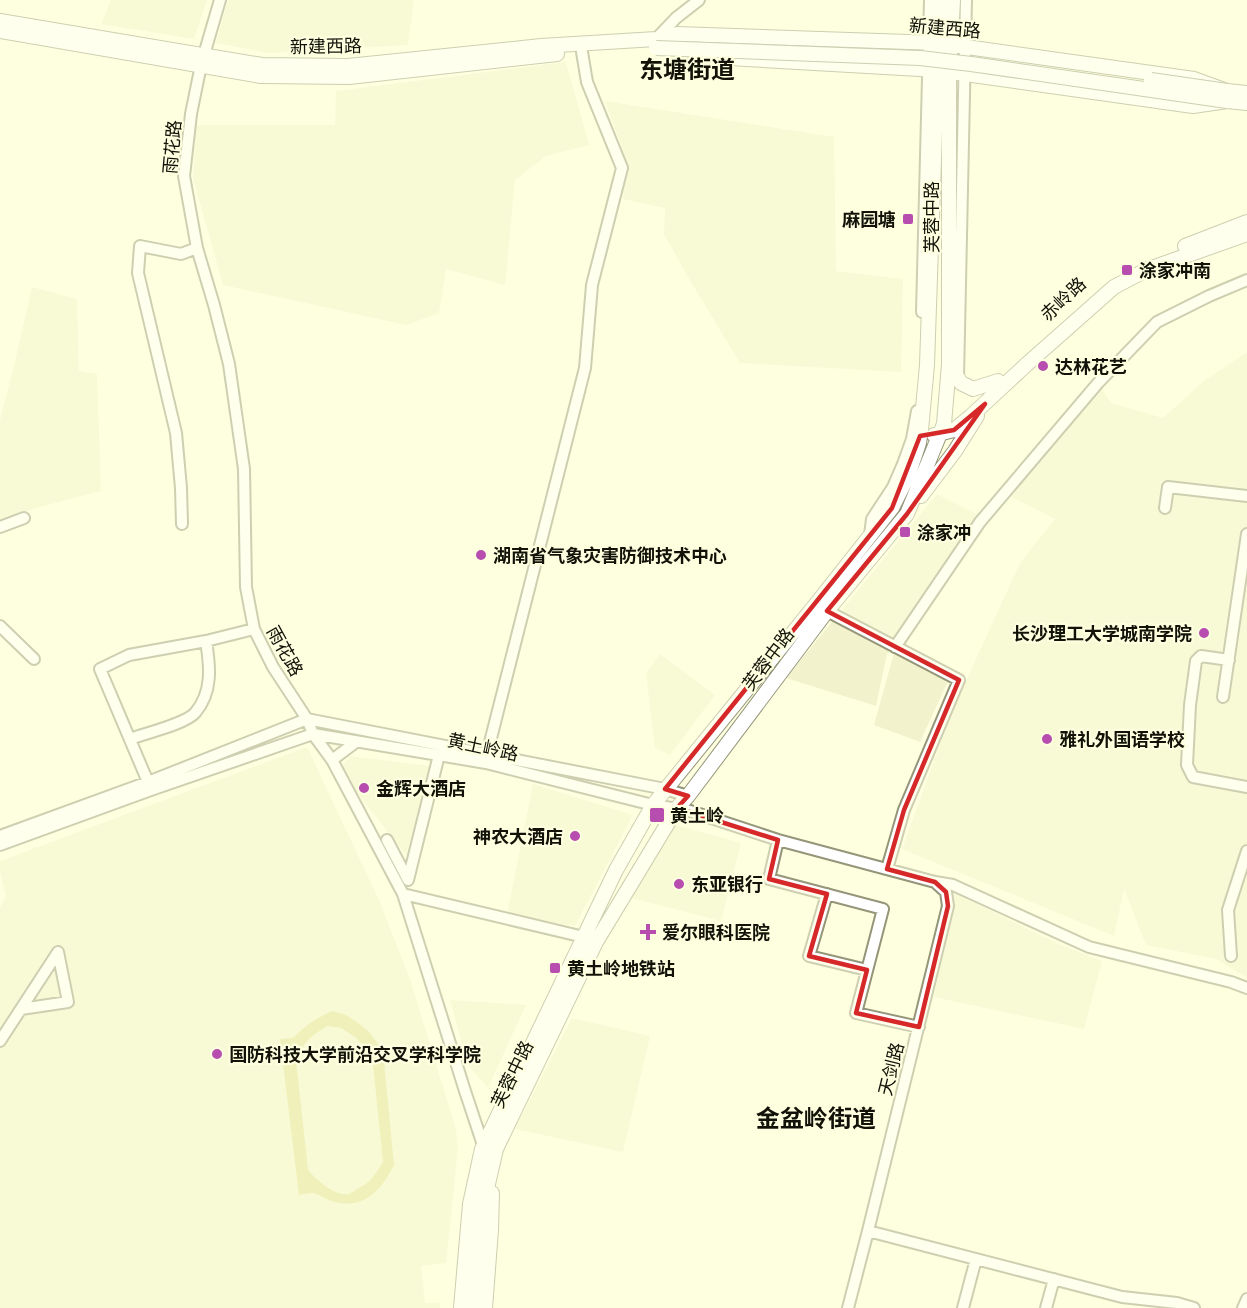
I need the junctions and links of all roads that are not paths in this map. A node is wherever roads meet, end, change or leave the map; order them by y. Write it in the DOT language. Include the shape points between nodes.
graph roads {
  1 [pos="220,0"];
  2 [pos="699,0"];
  3 [pos="930,0"];
  4 [pos="940,0"];
  5 [pos="953,0"];
  6 [pos="966,0"];
  7 [pos="1,29"];
  8 [pos="656,43"];
  9 [pos="939,43"];
  10 [pos="965,46"];
  11 [pos="582,52"];
  12 [pos="202,60"];
  13 [pos="938,71"];
  14 [pos="964,74"];
  15 [pos="1247,93"];
  16 [pos="1227,96"];
  17 [pos="1247,103"];
  18 [pos="1247,222"];
  19 [pos="1247,234"];
  20 [pos="197,248"];
  21 [pos="1247,280"];
  22 [pos="949,364"];
  23 [pos="958,378"];
  24 [pos="998,381"];
  25 [pos="985,404"];
  26 [pos="942,429"];
  27 [pos="921,433"];
  28 [pos="1247,496"];
  29 [pos="1165,508"];
  30 [pos="907,514"];
  31 [pos="24,518"];
  32 [pos="182,524"];
  33 [pos="0,528"];
  34 [pos="1247,534"];
  35 [pos="870,536"];
  36 [pos="827,611"];
  37 [pos="0,626"];
  38 [pos="254,629"];
  39 [pos="206,641"];
  40 [pos="895,647"];
  41 [pos="34,659"];
  42 [pos="1229,660"];
  43 [pos="1223,697"];
  44 [pos="307,719"];
  45 [pos="313,735"];
  46 [pos="130,739"];
  47 [pos="356,742"];
  48 [pos="439,755"];
  49 [pos="486,759"];
  50 [pos="332,760"];
  51 [pos="148,782"];
  52 [pos="1247,787"];
  53 [pos="665,789"];
  54 [pos="688,796"];
  55 [pos="653,804"];
  56 [pos="677,808"];
  57 [pos="0,836"];
  58 [pos="387,840"];
  59 [pos="778,840"];
  60 [pos="0,845"];
  61 [pos="1247,851"];
  62 [pos="887,869"];
  63 [pos="935,882"];
  64 [pos="403,894"];
  65 [pos="827,894"];
  66 [pos="584,937"];
  67 [pos="1231,956"];
  68 [pos="867,970"];
  69 [pos="1247,988"];
  70 [pos="21,1008"];
  71 [pos="918,1027"];
  72 [pos="0,1041"];
  73 [pos="483,1145"];
  74 [pos="490,1174"];
  75 [pos="868,1231"];
  76 [pos="976,1259"];
  77 [pos="1054,1279"];
  78 [pos="1247,1299"];
  79 [pos="461,1308"];
  80 [pos="474,1308"];
  81 [pos="485,1308"];
  82 [pos="848,1308"];
  83 [pos="963,1308"];
  84 [pos="1046,1308"];
  85 [pos="1194,1308"];
  86 [pos="1244,1308"];
  1 -- 12 [label="street, 雨花路"];
  2 -- 8 [label="street" via="676,18"];
  3 -- 9 [label="street"];
  4 -- 9 [label="main road, 芙蓉中路"];
  5 -- 9 [label="main road, 芙蓉中路"];
  6 -- 10 [label="street"];
  7 -- 12 [label="main road, 新建西路"];
  8 -- 9 [label="main road, 新建西路" via="678,33"];
  8 -- 11 [label="main road, 新建西路"];
  8 -- 12 [label="main road, 新建西路" via="541,46 348,66"];
  8 -- 13 [label="main road, 新建西路" via="679,55"];
  8 -- 16 [label="main road, 新建西路, bridge" via="920,58"];
  9 -- 10 [label="main road, 新建西路"];
  9 -- 13 [label="main road, 芙蓉中路"];
  10 -- 14 [label="street"];
  10 -- 16 [label="main road, 新建西路" via="1194,79"];
  11 -- 12 [label="main road, 新建西路" via="349,77 261,76"];
  11 -- 49 [label="street" via="587,82 622,168 592,285 585,368"];
  12 -- 20 [label="street, 雨花路" via="184,176"];
  13 -- 14 [label="main road, 新建西路"];
  13 -- 22 [label="main road, 芙蓉中路"];
  13 -- 27 [label="main road, 芙蓉中路"];
  13 -- 35 [label="street" via="920,390 912,439 903,464 872,519"];
  14 -- 16 [label="main road, 新建西路" via="1193,106"];
  14 -- 23 [label="street"];
  15 -- 16 [label="main road, 新建西路"];
  16 -- 17 [label="main road, 新建西路"];
  18 -- 24 [label="main road, 赤岭路" via="1144,262 1103,287"];
  19 -- 25 [label="main road, 赤岭路" via="1146,270 1114,287"];
  20 -- 32 [label="street" via="181,254 140,246 138,273 176,433"];
  20 -- 38 [label="street, 雨花路" via="229,364 244,469 246,587"];
  21 -- 40 [label="street" via="1158,322 1098,383 980,522"];
  22 -- 23 [label="main road"];
  22 -- 26 [label="main road, 芙蓉中路"];
  23 -- 24 [label="main road" via="973,389"];
  24 -- 26 [label="main road, 赤岭路"];
  25 -- 26 [label="main road, 赤岭路" via="954,430"];
  25 -- 30 [label="main road, 赤岭路"];
  26 -- 27 [label="main road, 赤岭路"];
  26 -- 30 [label="main road, 芙蓉中路"];
  27 -- 35 [label="main road, 芙蓉中路" via="908,476 892,508"];
  28 -- 29 [label="street" via="1168,487"];
  30 -- 36 [label="main road, 芙蓉中路"];
  31 -- 33 [label="street"];
  34 -- 42 [label="street"];
  35 -- 53 [label="main road, 芙蓉中路"];
  36 -- 40 [label="street"];
  36 -- 54 [label="main road, 芙蓉中路"];
  37 -- 41 [label="street"];
  38 -- 39 [label="street"];
  38 -- 44 [label="street, 雨花路"];
  39 -- 46 [label="street" via="210,666 207,691 195,714"];
  39 -- 46 [label="street" via="129,655 100,669"];
  40 -- 62 [label="street" via="959,680 904,810"];
  42 -- 43 [label="street"];
  42 -- 52 [label="street" via="1201,656 1196,661 1187,765 1193,777"];
  44 -- 45 [label="street, 雨花路"];
  44 -- 49 [label="street, 黄土岭路"];
  44 -- 51 [label="street"];
  45 -- 47 [label="street, 黄土岭路"];
  45 -- 50 [label="street, 雨花路"];
  45 -- 60 [label="street, 黄土岭路"];
  46 -- 51 [label="street"];
  47 -- 48 [label="street, 黄土岭路"];
  47 -- 50 [label="street"];
  48 -- 49 [label="street, 黄土岭路"];
  48 -- 58 [label="street" via="408,880"];
  49 -- 53 [label="street, 黄土岭路"];
  49 -- 55 [label="street, 黄土岭路"];
  50 -- 64 [label="street, 雨花路"];
  51 -- 57 [label="street"];
  53 -- 54 [label="street, 黄土岭路"];
  53 -- 55 [label="main road, 芙蓉中路"];
  54 -- 56 [label="main road, 芙蓉中路"];
  55 -- 56 [label="street, 黄土岭路"];
  55 -- 66 [label="main road, 芙蓉中路"];
  56 -- 59 [label="street, 黄土岭路"];
  56 -- 74 [label="main road, 芙蓉中路" via="596,942 496,1149"];
  59 -- 62 [label="street, 黄土岭路"];
  59 -- 65 [label="street" via="769,879"];
  61 -- 67 [label="street" via="1228,910"];
  62 -- 63 [label="street, 黄土岭路"];
  63 -- 69 [label="street, 黄土岭路" via="953,885 1089,947"];
  63 -- 71 [label="street, 天剑路" via="946,891 948,906"];
  64 -- 66 [label="street"];
  64 -- 73 [label="street, 雨花路"];
  65 -- 68 [label="street" via="883,909"];
  65 -- 68 [label="street" via="809,956"];
  66 -- 73 [label="main road, 芙蓉中路"];
  68 -- 71 [label="street" via="856,1013"];
  70 -- 70 [label="street" via="68,1002 58,952 27,999"];
  70 -- 72 [label="street"];
  71 -- 75 [label="street, 天剑路"];
  73 -- 79 [label="main road, 芙蓉中路" via="470,1204"];
  74 -- 80 [label="main road, 芙蓉中路" via="481,1215"];
  74 -- 81 [label="main road" via="493,1197"];
  75 -- 76 [label="street"];
  75 -- 82 [label="street, 天剑路"];
  76 -- 77 [label="street"];
  76 -- 83 [label="street"];
  77 -- 84 [label="street"];
  77 -- 85 [label="street" via="1122,1297"];
  78 -- 86 [label="street"];
}
